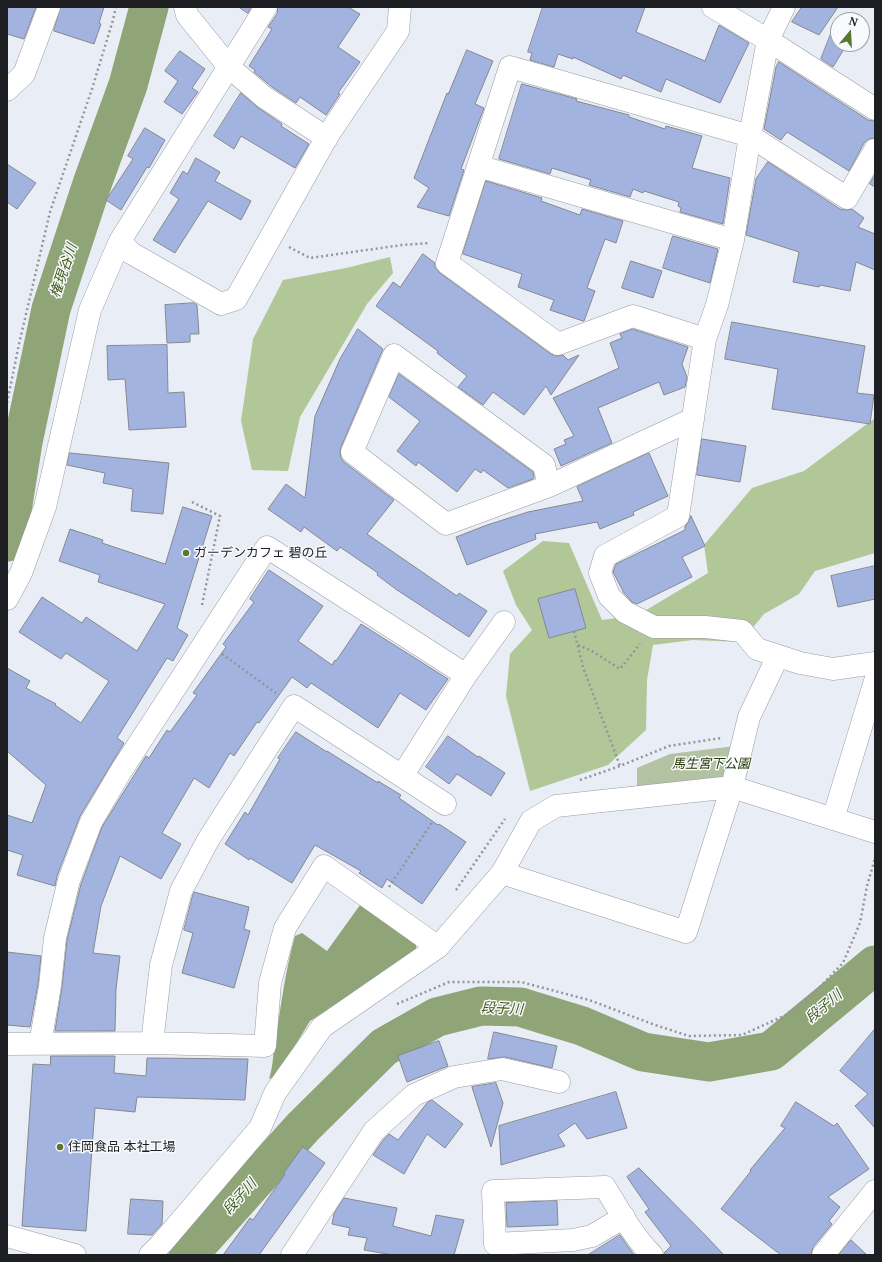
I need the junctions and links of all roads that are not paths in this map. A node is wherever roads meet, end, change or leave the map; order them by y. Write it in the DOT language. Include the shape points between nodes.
graph roads {
  1 [pos="49,7"];
  2 [pos="185,7"];
  3 [pos="266,7"];
  4 [pos="400,7"];
  5 [pos="713,7"];
  6 [pos="784,7"];
  7 [pos="768,40"];
  8 [pos="229,67"];
  9 [pos="7,90"];
  10 [pos="875,109"];
  11 [pos="750,136"];
  12 [pos="327,138"];
  13 [pos="875,150"];
  14 [pos="478,166"];
  15 [pos="733,240"];
  16 [pos="120,241"];
  17 [pos="705,339"];
  18 [pos="693,419"];
  19 [pos="549,486"];
  20 [pos="7,599"];
  21 [pos="504,622"];
  22 [pos="778,656"];
  23 [pos="875,663"];
  24 [pos="466,675"];
  25 [pos="875,681"];
  26 [pos="402,776"];
  27 [pos="732,787"];
  28 [pos="445,804"];
  29 [pos="833,819"];
  30 [pos="875,832"];
  31 [pos="502,873"];
  32 [pos="438,947"];
  33 [pos="152,1043"];
  34 [pos="7,1044"];
  35 [pos="40,1044"];
  36 [pos="560,1082"];
  37 [pos="875,1191"];
  38 [pos="624,1217"];
  39 [pos="7,1236"];
  40 [pos="76,1255"];
  41 [pos="150,1255"];
  42 [pos="292,1255"];
  43 [pos="652,1255"];
  44 [pos="823,1255"];
  1 -- 9 [label="street" via="24,74"];
  2 -- 8 [label="street" via="187,16"];
  3 -- 8 [label="street"];
  4 -- 12 [label="street" via="398,31"];
  5 -- 7 [label="street"];
  6 -- 7 [label="street"];
  7 -- 10 [label="street"];
  7 -- 11 [label="street"];
  8 -- 12 [label="street" via="264,97"];
  8 -- 16 [label="street"];
  11 -- 13 [label="street" via="847,198"];
  11 -- 14 [label="street" via="510,67"];
  11 -- 15 [label="street"];
  12 -- 16 [label="street" via="236,299 221,304 131,253"];
  14 -- 15 [label="street"];
  14 -- 17 [label="street" via="447,263 558,344 633,316"];
  15 -- 17 [label="street" via="717,305"];
  16 -- 20 [label="street" via="90,310 46,507 21,574"];
  17 -- 18 [label="street"];
  18 -- 19 [label="street"];
  18 -- 22 [label="street" via="678,516 605,556 600,573 609,596 625,612 654,627 705,627 742,631 756,649"];
  19 -- 19 [label="street" via="544,465 394,355 352,452 446,524"];
  21 -- 24 [label="street"];
  22 -- 23 [label="street" via="833,669"];
  22 -- 27 [label="street" via="749,717"];
  24 -- 26 [label="street"];
  24 -- 35 [label="street" via="267,547 121,771 91,822 69,880 55,938"];
  25 -- 29 [label="street"];
  26 -- 28 [label="street"];
  26 -- 33 [label="street" via="294,706 208,840 182,891 161,966"];
  27 -- 29 [label="street"];
  27 -- 31 [label="street" via="556,806 531,821"];
  27 -- 31 [label="street" via="686,932"];
  29 -- 30 [label="street"];
  31 -- 32 [label="street"];
  32 -- 33 [label="street" via="324,866 285,928 270,983 265,1046"];
  32 -- 41 [label="street" via="322,1027 275,1093 260,1128"];
  33 -- 35 [label="street"];
  34 -- 35 [label="street"];
  36 -- 42 [label="street" via="502,1069 454,1077 414,1095 374,1131"];
  37 -- 44 [label="street"];
  38 -- 38 [label="street" via="605,1187 493,1191 495,1244 573,1240 592,1236"];
  38 -- 43 [label="street"];
  39 -- 40 [label="street"];
}
